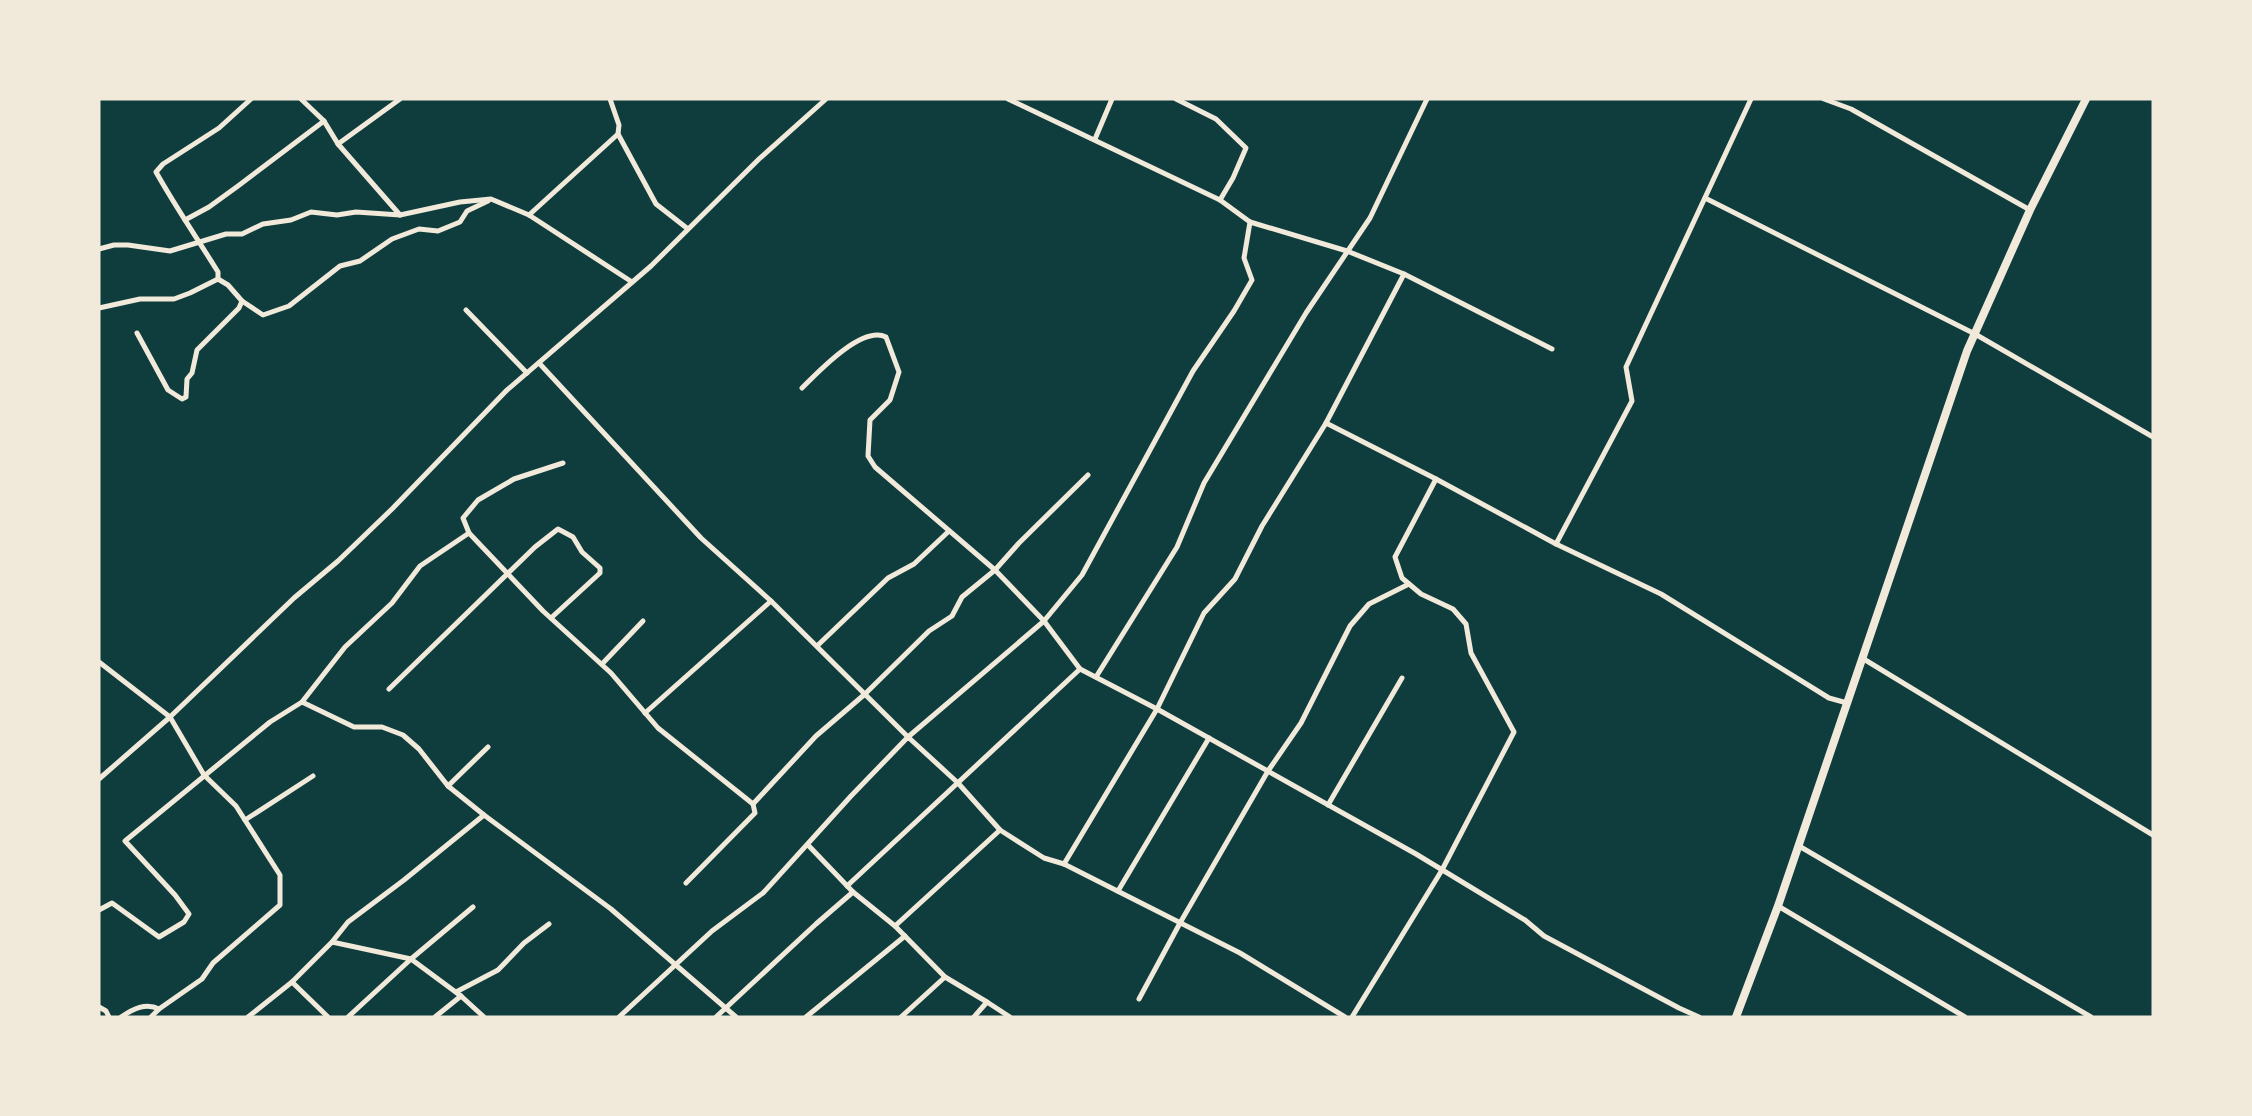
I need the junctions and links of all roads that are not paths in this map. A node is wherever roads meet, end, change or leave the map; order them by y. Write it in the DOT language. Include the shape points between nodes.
graph roads {
  1 [pos="251,99"];
  2 [pos="301,99"];
  3 [pos="400,99"];
  4 [pos="610,99"];
  5 [pos="826,99"];
  6 [pos="1008,99"];
  7 [pos="1112,99"];
  8 [pos="1176,99"];
  9 [pos="1427,99"];
  10 [pos="1751,99"];
  11 [pos="1824,99"];
  12 [pos="2086,99"];
  13 [pos="324,121"];
  14 [pos="618,134"];
  15 [pos="1095,139"];
  16 [pos="338,144"];
  17 [pos="1705,198"];
  18 [pos="491,199"];
  19 [pos="1221,200"];
  20 [pos="2031,210"];
  21 [pos="400,215"];
  22 [pos="529,215"];
  23 [pos="185,220"];
  24 [pos="1250,222"];
  25 [pos="688,230"];
  26 [pos="199,243"];
  27 [pos="99,249"];
  28 [pos="1347,251"];
  29 [pos="1404,274"];
  30 [pos="218,279"];
  31 [pos="632,282"];
  32 [pos="242,301"];
  33 [pos="99,308"];
  34 [pos="466,310"];
  35 [pos="137,333"];
  36 [pos="1975,334"];
  37 [pos="1552,349"];
  38 [pos="539,363"];
  39 [pos="527,374"];
  40 [pos="802,388"];
  41 [pos="1326,423"];
  42 [pos="2153,437"];
  43 [pos="563,463"];
  44 [pos="1088,475"];
  45 [pos="1436,479"];
  46 [pos="950,531"];
  47 [pos="469,533"];
  48 [pos="1556,544"];
  49 [pos="995,570"];
  50 [pos="508,573"];
  51 [pos="1409,584"];
  52 [pos="771,601"];
  53 [pos="551,618"];
  54 [pos="643,621"];
  55 [pos="1044,621"];
  56 [pos="817,646"];
  57 [pos="1862,658"];
  58 [pos="99,662"];
  59 [pos="602,664"];
  60 [pos="1080,669"];
  61 [pos="1096,677"];
  62 [pos="1402,678"];
  63 [pos="388,689"];
  64 [pos="865,694"];
  65 [pos="302,702"];
  66 [pos="1847,703"];
  67 [pos="1156,709"];
  68 [pos="645,713"];
  69 [pos="170,717"];
  70 [pos="908,737"];
  71 [pos="1209,738"];
  72 [pos="488,747"];
  73 [pos="1268,771"];
  74 [pos="204,775"];
  75 [pos="313,776"];
  76 [pos="99,779"];
  77 [pos="957,783"];
  78 [pos="448,786"];
  79 [pos="753,804"];
  80 [pos="1328,805"];
  81 [pos="484,815"];
  82 [pos="245,820"];
  83 [pos="1000,830"];
  84 [pos="2153,836"];
  85 [pos="808,845"];
  86 [pos="1798,846"];
  87 [pos="1064,864"];
  88 [pos="1442,870"];
  89 [pos="686,883"];
  90 [pos="847,886"];
  91 [pos="1118,891"];
  92 [pos="853,892"];
  93 [pos="1778,906"];
  94 [pos="473,907"];
  95 [pos="99,910"];
  96 [pos="1180,923"];
  97 [pos="549,924"];
  98 [pos="895,926"];
  99 [pos="905,936"];
  100 [pos="332,942"];
  101 [pos="411,959"];
  102 [pos="676,964"];
  103 [pos="945,977"];
  104 [pos="292,982"];
  105 [pos="458,994"];
  106 [pos="1140,999"];
  107 [pos="987,1002"];
  108 [pos="99,1007"];
  109 [pos="725,1008"];
  110 [pos="159,1009"];
  111 [pos="255,1015"];
  112 [pos="109,1017"];
  113 [pos="121,1017"];
  114 [pos="151,1017"];
  115 [pos="248,1017"];
  116 [pos="328,1017"];
  117 [pos="348,1017"];
  118 [pos="435,1017"];
  119 [pos="484,1017"];
  120 [pos="619,1017"];
  121 [pos="716,1017"];
  122 [pos="736,1017"];
  123 [pos="806,1017"];
  124 [pos="901,1017"];
  125 [pos="974,1017"];
  126 [pos="1010,1017"];
  127 [pos="1345,1017"];
  128 [pos="1352,1017"];
  129 [pos="1699,1017"];
  130 [pos="1736,1017"];
  131 [pos="1965,1017"];
  132 [pos="2091,1017"];
  1 -- 23 [label="street" via="219,128 156,171"];
  2 -- 13 [label="street"];
  3 -- 16 [label="street"];
  4 -- 14 [label="street"];
  5 -- 25 [label="street"];
  6 -- 15 [label="street"];
  7 -- 15 [label="street"];
  8 -- 19 [label="street" via="1216,120 1245,148"];
  9 -- 28 [label="street" via="1370,218"];
  10 -- 17 [label="street"];
  11 -- 20 [label="street" via="1851,109"];
  12 -- 20 [label="main road"];
  13 -- 16 [label="street"];
  13 -- 23 [label="street" via="209,207"];
  14 -- 22 [label="street"];
  14 -- 25 [label="street" via="656,204"];
  15 -- 19 [label="street"];
  16 -- 21 [label="street"];
  17 -- 36 [label="street"];
  17 -- 48 [label="street" via="1626,367 1632,402"];
  18 -- 21 [label="street"];
  18 -- 22 [label="street"];
  18 -- 32 [label="street" via="467,211 460,222 438,231 419,229 392,239 360,261 340,266 289,306 263,315"];
  19 -- 24 [label="street"];
  20 -- 36 [label="main road"];
  21 -- 26 [label="street" via="311,212"];
  22 -- 31 [label="street"];
  23 -- 26 [label="street"];
  24 -- 28 [label="street"];
  24 -- 55 [label="street" via="1244,258 1252,280 1193,371 1082,575"];
  25 -- 31 [label="street"];
  26 -- 27 [label="street" via="170,251 128,245"];
  26 -- 30 [label="street" via="218,272"];
  28 -- 29 [label="street"];
  28 -- 61 [label="street" via="1204,483 1177,547"];
  29 -- 37 [label="street"];
  29 -- 41 [label="street"];
  30 -- 32 [label="street"];
  30 -- 33 [label="street" via="174,298 140,299"];
  31 -- 38 [label="street"];
  32 -- 35 [label="street" via="197,350 187,379 186,397 182,399 168,390"];
  34 -- 39 [label="street"];
  36 -- 42 [label="street"];
  36 -- 57 [label="main road"];
  38 -- 39 [label="street"];
  38 -- 52 [label="street" via="701,538"];
  39 -- 69 [label="street" via="338,561"];
  40 -- 46 [label="street" via="834,355 871,336 886,337 899,372 890,400 870,420 868,456 875,467"];
  41 -- 45 [label="street"];
  41 -- 67 [label="street" via="1262,526 1235,579 1204,613"];
  43 -- 47 [label="street" via="514,479 478,500 463,518"];
  44 -- 49 [label="street"];
  45 -- 48 [label="street"];
  45 -- 51 [label="street" via="1395,557 1402,578"];
  46 -- 49 [label="street"];
  46 -- 56 [label="street" via="914,564 888,578"];
  47 -- 50 [label="street"];
  47 -- 65 [label="street" via="420,566 392,603 345,647"];
  48 -- 66 [label="street" via="1661,594 1829,698"];
  49 -- 55 [label="street"];
  49 -- 64 [label="street" via="962,597 951,616 928,631"];
  50 -- 53 [label="street"];
  50 -- 53 [label="street" via="558,529 573,537 600,573"];
  50 -- 63 [label="street"];
  51 -- 73 [label="street" via="1369,604 1350,626 1301,723"];
  51 -- 88 [label="street" via="1453,609 1466,624 1471,652 1514,732"];
  52 -- 56 [label="street"];
  52 -- 68 [label="street"];
  53 -- 59 [label="street"];
  54 -- 59 [label="street"];
  55 -- 60 [label="street"];
  55 -- 70 [label="street"];
  56 -- 64 [label="street"];
  57 -- 66 [label="main road"];
  57 -- 84 [label="street"];
  58 -- 69 [label="street"];
  59 -- 68 [label="street"];
  60 -- 61 [label="street"];
  60 -- 77 [label="street"];
  61 -- 67 [label="street"];
  62 -- 80 [label="street"];
  64 -- 70 [label="street"];
  64 -- 79 [label="street" via="816,736"];
  65 -- 74 [label="street" via="270,722"];
  65 -- 78 [label="street" via="354,727 382,727 403,735"];
  66 -- 86 [label="main road"];
  67 -- 71 [label="street"];
  67 -- 87 [label="street"];
  68 -- 79 [label="street" via="658,728"];
  69 -- 74 [label="street"];
  69 -- 76 [label="street"];
  70 -- 77 [label="street"];
  70 -- 85 [label="street"];
  71 -- 73 [label="street"];
  71 -- 91 [label="street"];
  72 -- 78 [label="street"];
  73 -- 80 [label="street"];
  73 -- 96 [label="street"];
  74 -- 82 [label="street"];
  74 -- 95 [label="street" via="125,841 176,895 189,914 184,922 159,937 112,903"];
  75 -- 82 [label="street"];
  77 -- 83 [label="street"];
  77 -- 90 [label="street"];
  78 -- 81 [label="street"];
  79 -- 89 [label="street" via="755,813"];
  80 -- 88 [label="street"];
  81 -- 100 [label="street" via="348,922"];
  81 -- 102 [label="street" via="611,909"];
  82 -- 110 [label="street" via="280,875 280,905 213,963 202,979"];
  83 -- 87 [label="street" via="1044,858"];
  83 -- 98 [label="street"];
  85 -- 90 [label="street"];
  85 -- 102 [label="street" via="763,893"];
  86 -- 93 [label="main road"];
  86 -- 132 [label="street"];
  87 -- 91 [label="street"];
  88 -- 128 [label="street"];
  88 -- 129 [label="street" via="1525,920 1544,936"];
  90 -- 92 [label="street"];
  91 -- 96 [label="street"];
  92 -- 98 [label="street"];
  92 -- 109 [label="street"];
  93 -- 130 [label="main road"];
  93 -- 131 [label="street"];
  94 -- 101 [label="street"];
  96 -- 106 [label="street"];
  96 -- 127 [label="street" via="1240,953"];
  97 -- 105 [label="street" via="498,970"];
  98 -- 99 [label="street"];
  99 -- 103 [label="street"];
  99 -- 123 [label="street"];
  100 -- 101 [label="street"];
  100 -- 104 [label="street"];
  101 -- 105 [label="street"];
  101 -- 117 [label="street"];
  102 -- 109 [label="street"];
  102 -- 120 [label="street"];
  103 -- 107 [label="street"];
  103 -- 124 [label="street"];
  104 -- 111 [label="street"];
  104 -- 116 [label="street"];
  105 -- 118 [label="street"];
  105 -- 119 [label="street"];
  107 -- 125 [label="street"];
  107 -- 126 [label="street"];
  108 -- 112 [label="street"];
  109 -- 121 [label="street"];
  109 -- 122 [label="street"];
  110 -- 113 [label="street" via="141,1006"];
  110 -- 114 [label="street"];
  111 -- 115 [label="street"];
}
